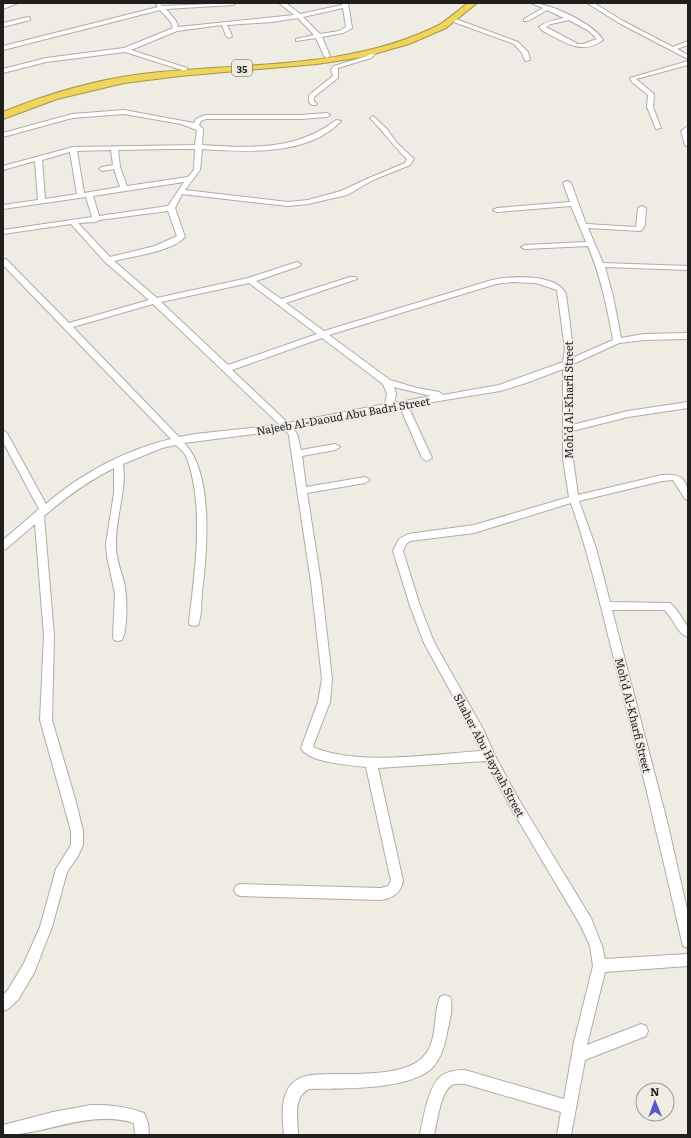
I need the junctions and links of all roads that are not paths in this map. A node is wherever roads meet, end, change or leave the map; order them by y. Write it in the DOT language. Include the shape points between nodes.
graph roads {
  1 [pos="15,3"];
  2 [pos="233,3"];
  3 [pos="282,3"];
  4 [pos="463,3"];
  5 [pos="473,3"];
  6 [pos="534,3"];
  7 [pos="590,3"];
  8 [pos="214,4"];
  9 [pos="345,4"];
  10 [pos="159,6"];
  11 [pos="3,7"];
  12 [pos="547,8"];
  13 [pos="299,16"];
  14 [pos="28,18"];
  15 [pos="569,18"];
  16 [pos="453,20"];
  17 [pos="526,20"];
  18 [pos="224,24"];
  19 [pos="3,25"];
  20 [pos="176,29"];
  21 [pos="229,36"];
  22 [pos="318,36"];
  23 [pos="298,40"];
  24 [pos="688,43"];
  25 [pos="3,48"];
  26 [pos="672,49"];
  27 [pos="125,50"];
  28 [pos="375,51"];
  29 [pos="327,56"];
  30 [pos="688,58"];
  31 [pos="527,60"];
  32 [pos="688,63"];
  33 [pos="185,69"];
  34 [pos="3,71"];
  35 [pos="314,104"];
  36 [pos="3,111"];
  37 [pos="327,115"];
  38 [pos="3,116"];
  39 [pos="373,118"];
  40 [pos="338,121"];
  41 [pos="196,126"];
  42 [pos="658,128"];
  43 [pos="688,128"];
  44 [pos="3,135"];
  45 [pos="688,145"];
  46 [pos="197,147"];
  47 [pos="114,148"];
  48 [pos="72,149"];
  49 [pos="38,158"];
  50 [pos="117,167"];
  51 [pos="3,168"];
  52 [pos="102,169"];
  53 [pos="190,179"];
  54 [pos="567,183"];
  55 [pos="124,188"];
  56 [pos="180,192"];
  57 [pos="85,194"];
  58 [pos="42,201"];
  59 [pos="574,204"];
  60 [pos="4,205"];
  61 [pos="171,208"];
  62 [pos="642,208"];
  63 [pos="497,210"];
  64 [pos="96,220"];
  65 [pos="74,223"];
  66 [pos="583,226"];
  67 [pos="3,232"];
  68 [pos="590,244"];
  69 [pos="525,247"];
  70 [pos="108,260"];
  71 [pos="3,261"];
  72 [pos="297,264"];
  73 [pos="600,265"];
  74 [pos="688,268"];
  75 [pos="353,279"];
  76 [pos="250,280"];
  77 [pos="155,301"];
  78 [pos="281,302"];
  79 [pos="68,326"];
  80 [pos="324,334"];
  81 [pos="688,336"];
  82 [pos="617,341"];
  83 [pos="567,364"];
  84 [pos="226,369"];
  85 [pos="387,382"];
  86 [pos="449,396"];
  87 [pos="403,404"];
  88 [pos="688,404"];
  89 [pos="388,406"];
  90 [pos="287,427"];
  91 [pos="568,429"];
  92 [pos="3,433"];
  93 [pos="177,440"];
  94 [pos="336,447"];
  95 [pos="297,454"];
  96 [pos="427,458"];
  97 [pos="118,462"];
  98 [pos="365,480"];
  99 [pos="302,491"];
  100 [pos="688,497"];
  101 [pos="574,499"];
  102 [pos="42,513"];
  103 [pos="3,546"];
  104 [pos="606,606"];
  105 [pos="194,622"];
  106 [pos="688,633"];
  107 [pos="118,637"];
  108 [pos="489,756"];
  109 [pos="371,763"];
  110 [pos="240,890"];
  111 [pos="688,942"];
  112 [pos="688,960"];
  113 [pos="600,966"];
  114 [pos="445,1002"];
  115 [pos="3,1004"];
  116 [pos="641,1031"];
  117 [pos="579,1055"];
  118 [pos="570,1108"];
  119 [pos="3,1132"];
  120 [pos="142,1135"];
  121 [pos="291,1135"];
  122 [pos="427,1135"];
  123 [pos="564,1135"];
  1 -- 11 [label="street"];
  2 -- 8 [label="street"];
  3 -- 13 [label="street"];
  4 -- 29 [label="highway, 35" via="440,21 415,33 380,45"];
  5 -- 16 [label="highway, 35"];
  6 -- 12 [label="street"];
  7 -- 26 [label="street"];
  8 -- 10 [label="street"];
  9 -- 13 [label="street"];
  9 -- 22 [label="street" via="349,28"];
  10 -- 20 [label="street" via="174,22"];
  10 -- 25 [label="street"];
  12 -- 15 [label="street"];
  12 -- 17 [label="street"];
  13 -- 18 [label="street"];
  13 -- 22 [label="street"];
  14 -- 19 [label="street"];
  15 -- 15 [label="street" via="542,27 577,46 600,40 594,32"];
  16 -- 28 [label="highway, 35" via="425,35"];
  16 -- 31 [label="street" via="516,43 525,52"];
  18 -- 20 [label="street"];
  18 -- 21 [label="street"];
  20 -- 27 [label="street"];
  22 -- 23 [label="street"];
  22 -- 29 [label="street"];
  24 -- 26 [label="street"];
  26 -- 30 [label="street"];
  27 -- 33 [label="street"];
  27 -- 34 [label="street" via="46,60"];
  28 -- 35 [label="street" via="369,57 336,67 336,77 311,96"];
  28 -- 38 [label="highway, 35" via="298,64 118,81 57,95"];
  29 -- 33 [label="highway, 35"];
  32 -- 42 [label="street" via="633,78 651,94 650,107"];
  33 -- 36 [label="highway, 35" via="130,74 95,81 53,92"];
  37 -- 41 [label="street" via="205,117 199,118"];
  39 -- 56 [label="street" via="411,159 408,164 344,193 288,204"];
  40 -- 46 [label="street" via="321,134 280,146 239,150"];
  41 -- 44 [label="street" via="124,112 72,116"];
  41 -- 46 [label="street" via="200,131"];
  43 -- 45 [label="street" via="684,131"];
  46 -- 47 [label="street"];
  46 -- 53 [label="street" via="198,167"];
  47 -- 48 [label="street"];
  47 -- 50 [label="street"];
  48 -- 49 [label="street"];
  48 -- 57 [label="street"];
  49 -- 51 [label="street"];
  49 -- 58 [label="street"];
  50 -- 52 [label="street"];
  50 -- 55 [label="street"];
  53 -- 55 [label="street"];
  53 -- 56 [label="street"];
  54 -- 59 [label="street"];
  55 -- 57 [label="street"];
  56 -- 61 [label="street"];
  57 -- 58 [label="street"];
  57 -- 64 [label="street"];
  58 -- 60 [label="street"];
  59 -- 63 [label="street"];
  59 -- 66 [label="street"];
  61 -- 64 [label="street"];
  61 -- 70 [label="street" via="182,235 179,239 149,250"];
  62 -- 66 [label="street" via="641,225 638,229"];
  64 -- 65 [label="street"];
  65 -- 67 [label="street"];
  65 -- 70 [label="street"];
  66 -- 68 [label="street"];
  68 -- 69 [label="street"];
  68 -- 73 [label="street"];
  70 -- 77 [label="street"];
  71 -- 79 [label="street"];
  72 -- 76 [label="street"];
  73 -- 74 [label="street"];
  73 -- 82 [label="street" via="609,296"];
  75 -- 78 [label="street"];
  76 -- 77 [label="street"];
  76 -- 78 [label="street"];
  77 -- 79 [label="street"];
  77 -- 84 [label="street"];
  78 -- 80 [label="street"];
  79 -- 93 [label="street"];
  80 -- 83 [label="street, Moh'd Al-Kharfi Street" via="495,282 510,279 540,280 560,289 562,294 569,349"];
  80 -- 84 [label="street, Moh'd Al-Kharfi Street"];
  80 -- 85 [label="street"];
  81 -- 82 [label="street, Najeeb Al-Daoud Abu Badri Street" via="644,337"];
  82 -- 83 [label="street, Najeeb Al-Daoud Abu Badri Street"];
  83 -- 86 [label="street, Najeeb Al-Daoud Abu Badri Street" via="500,388"];
  83 -- 91 [label="street, Moh'd Al-Kharfi Street"];
  84 -- 90 [label="street"];
  85 -- 86 [label="street" via="416,391"];
  85 -- 89 [label="street" via="392,391 392,399"];
  86 -- 87 [label="street, Najeeb Al-Daoud Abu Badri Street"];
  87 -- 89 [label="street, Najeeb Al-Daoud Abu Badri Street"];
  87 -- 96 [label="street"];
  88 -- 91 [label="street" via="628,414"];
  89 -- 90 [label="street, Najeeb Al-Daoud Abu Badri Street"];
  90 -- 93 [label="street, Najeeb Al-Daoud Abu Badri Street"];
  90 -- 95 [label="street" via="293,434"];
  91 -- 101 [label="street, Moh'd Al-Kharfi Street" via="568,459"];
  92 -- 102 [label="street" via="36,496"];
  93 -- 97 [label="street, Najeeb Al-Daoud Abu Badri Street"];
  93 -- 105 [label="street" via="190,456 200,494 202,550"];
  94 -- 95 [label="street"];
  95 -- 99 [label="street"];
  97 -- 102 [label="street, Najeeb Al-Daoud Abu Badri Street" via="78,484"];
  97 -- 107 [label="street" via="120,482 111,546 112,561 120,587"];
  98 -- 99 [label="street"];
  99 -- 109 [label="street" via="327,679 324,702 307,748 310,752"];
  100 -- 101 [label="street, Shaher Abu Hayyah Street" via="680,480 670,477"];
  101 -- 104 [label="street, Moh'd Al-Kharfi Street" via="591,548"];
  101 -- 108 [label="street, Shaher Abu Hayyah Street" via="474,529 408,538 399,547 398,557 430,643 480,734"];
  102 -- 103 [label="street, Najeeb Al-Daoud Abu Badri Street"];
  102 -- 115 [label="street" via="49,636 46,720 77,831 76,845 62,869 46,927 29,968 13,995"];
  104 -- 106 [label="street" via="666,606"];
  104 -- 111 [label="street, Moh'd Al-Kharfi Street" via="662,825"];
  108 -- 109 [label="street"];
  108 -- 113 [label="street, Shaher Abu Hayyah Street" via="550,865 586,922 596,946"];
  109 -- 110 [label="street" via="398,880 395,889 381,894"];
  112 -- 113 [label="street"];
  113 -- 117 [label="street, Shaher Abu Hayyah Street"];
  114 -- 121 [label="street" via="436,1049 428,1063 410,1073 387,1078 301,1084 293,1093 290,1102"];
  116 -- 117 [label="street"];
  117 -- 118 [label="street, Shaher Abu Hayyah Street"];
  118 -- 122 [label="street" via="465,1077 453,1077 445,1082 439,1091"];
  118 -- 123 [label="street, Shaher Abu Hayyah Street"];
  119 -- 120 [label="street" via="83,1113 129,1114 139,1118"];
}
